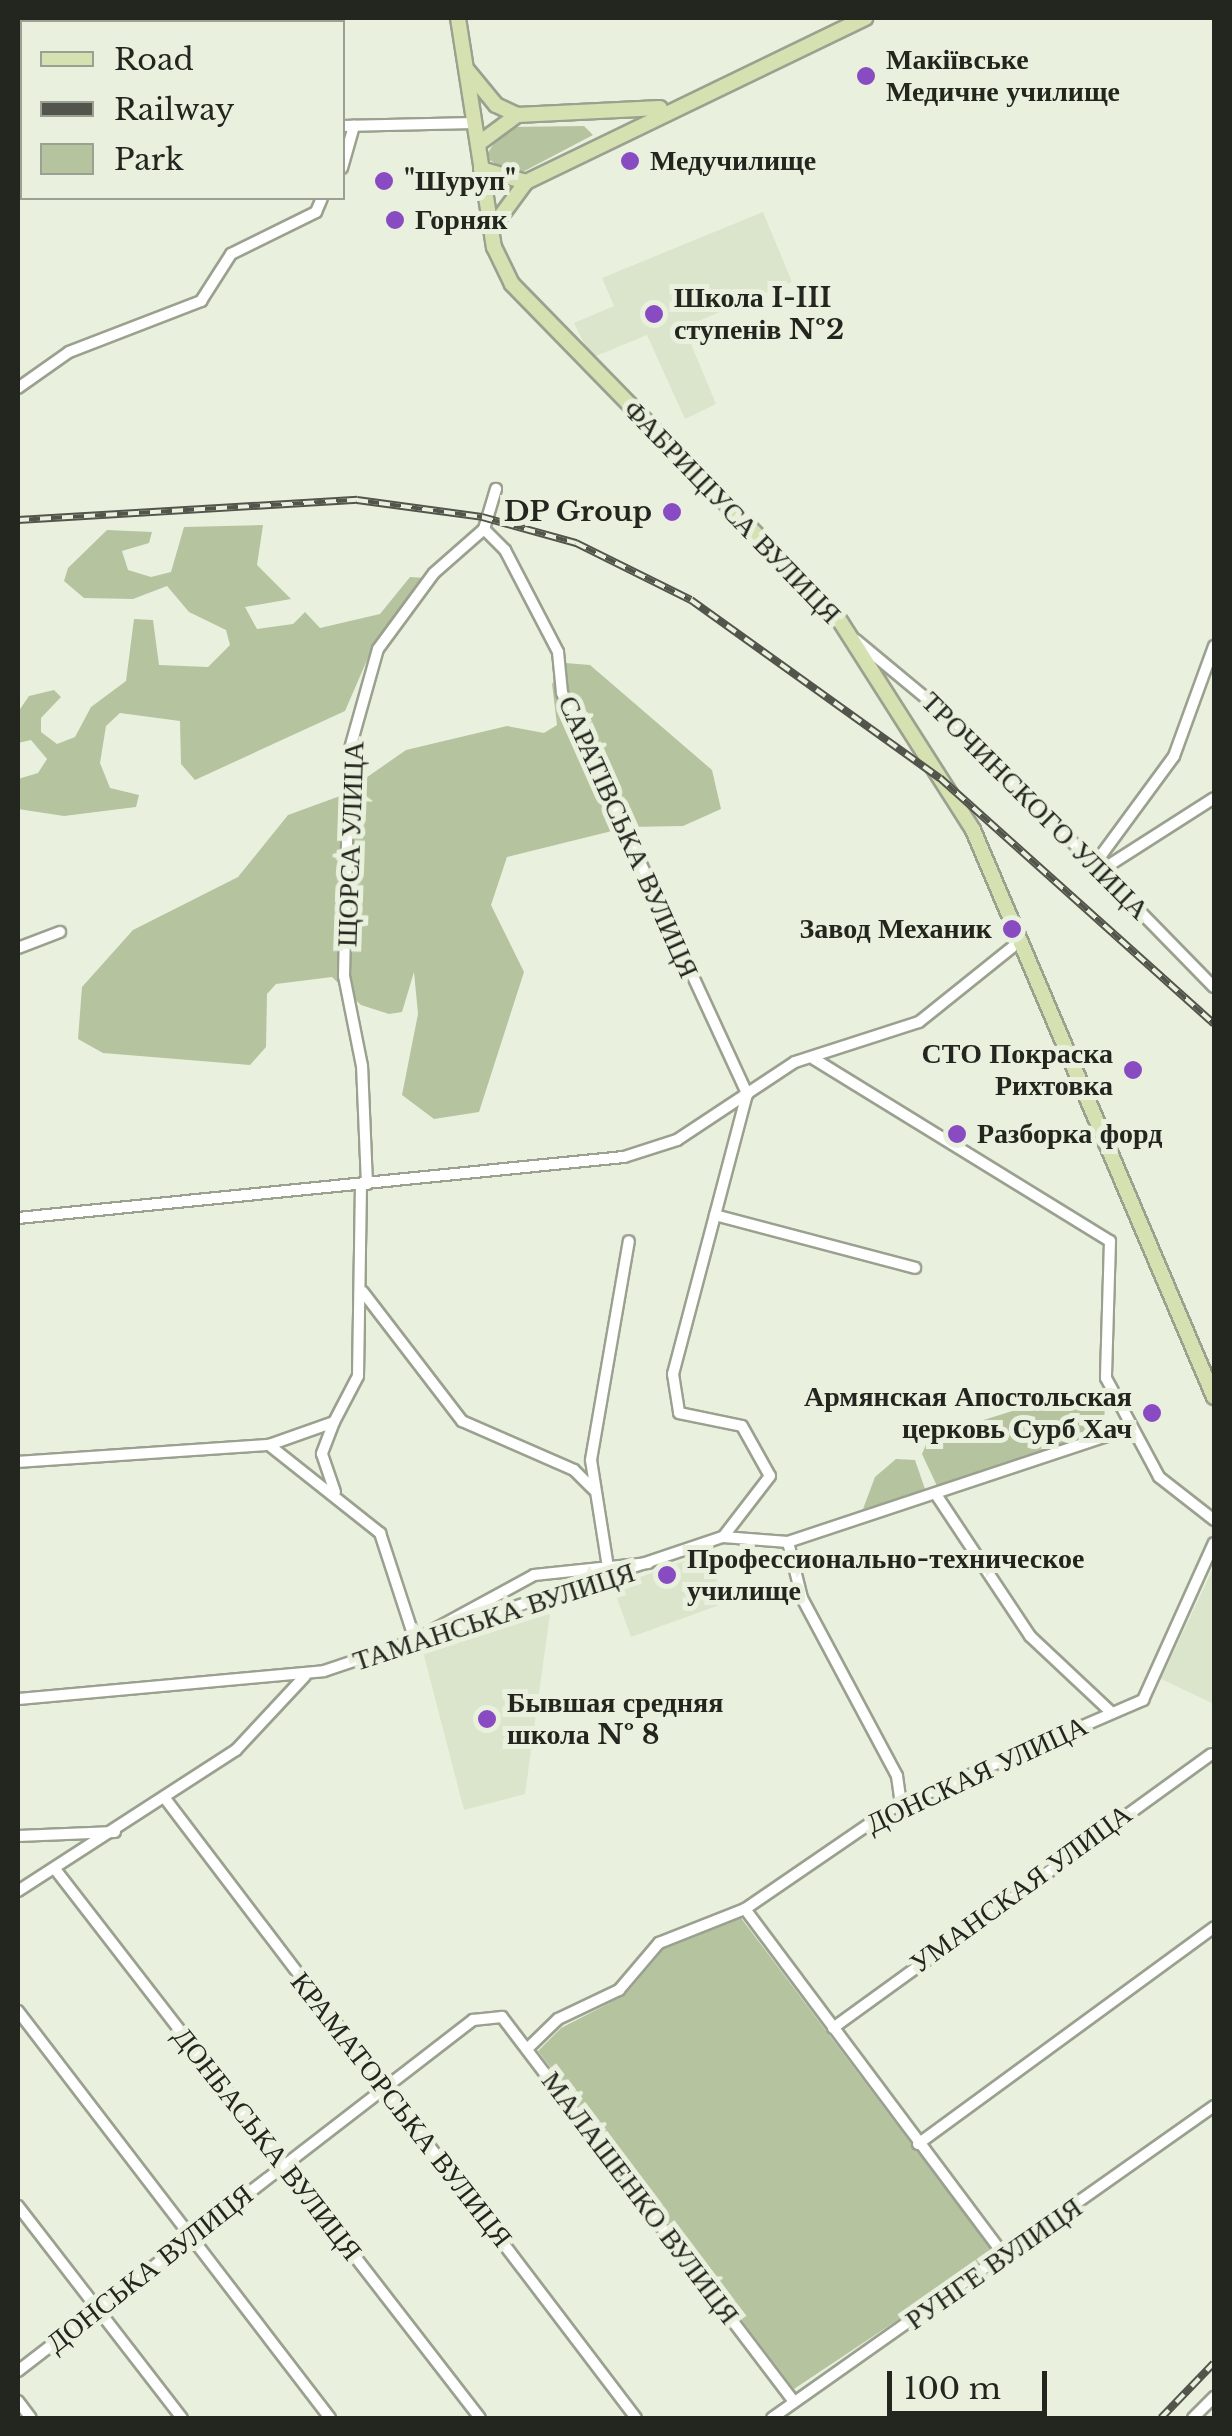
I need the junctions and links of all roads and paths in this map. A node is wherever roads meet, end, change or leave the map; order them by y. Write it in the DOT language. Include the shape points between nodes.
graph roads {
  1 [pos="458,18"];
  2 [pos="865,18"];
  3 [pos="467,70"];
  4 [pos="665,108"];
  5 [pos="595,113"];
  6 [pos="518,115"];
  7 [pos="474,123"];
  8 [pos="348,126"];
  9 [pos="602,141"];
  10 [pos="478,144"];
  11 [pos="482,168"];
  12 [pos="526,182"];
  13 [pos="321,200"];
  14 [pos="492,229"];
  15 [pos="18,388"];
  16 [pos="496,490"];
  17 [pos="484,528"];
  18 [pos="848,634"];
  19 [pos="1214,646"];
  20 [pos="1214,798"];
  21 [pos="1097,868"];
  22 [pos="60,932"];
  23 [pos="1020,941"];
  24 [pos="18,948"];
  25 [pos="1214,987"];
  26 [pos="814,1058"];
  27 [pos="747,1094"];
  28 [pos="364,1184"];
  29 [pos="715,1215"];
  30 [pos="18,1218"];
  31 [pos="629,1241"];
  32 [pos="914,1268"];
  33 [pos="363,1292"];
  34 [pos="1214,1397"];
  35 [pos="334,1422"];
  36 [pos="1128,1429"];
  37 [pos="269,1445"];
  38 [pos="18,1462"];
  39 [pos="594,1491"];
  40 [pos="336,1494"];
  41 [pos="936,1496"];
  42 [pos="1214,1520"];
  43 [pos="723,1537"];
  44 [pos="788,1542"];
  45 [pos="1214,1543"];
  46 [pos="606,1561"];
  47 [pos="654,1564"];
  48 [pos="415,1640"];
  49 [pos="306,1675"];
  50 [pos="18,1699"];
  51 [pos="1112,1713"];
  52 [pos="1212,1754"];
  53 [pos="167,1801"];
  54 [pos="901,1804"];
  55 [pos="116,1832"];
  56 [pos="18,1836"];
  57 [pos="55,1869"];
  58 [pos="18,1892"];
  59 [pos="745,1910"];
  60 [pos="1214,1928"];
  61 [pos="18,2011"];
  62 [pos="473,2020"];
  63 [pos="833,2028"];
  64 [pos="527,2050"];
  65 [pos="382,2089"];
  66 [pos="1214,2106"];
  67 [pos="918,2144"];
  68 [pos="284,2166"];
  69 [pos="18,2206"];
  70 [pos="191,2238"];
  71 [pos="1006,2258"];
  72 [pos="96,2311"];
  73 [pos="18,2372"];
  74 [pos="1214,2397"];
  75 [pos="18,2401"];
  76 [pos="794,2402"];
  77 [pos="31,2418"];
  78 [pos="182,2418"];
  79 [pos="330,2418"];
  80 [pos="480,2418"];
  81 [pos="636,2418"];
  82 [pos="772,2418"];
  83 [pos="1193,2418"];
  1 -- 3 [label="main road, ФАБРИЦІУСА ВУЛИЦЯ"];
  2 -- 4 [label="main road"];
  3 -- 6 [label="main road" via="496,105"];
  3 -- 7 [label="main road, ФАБРИЦІУСА ВУЛИЦЯ"];
  4 -- 5 [label="main road"];
  4 -- 9 [label="main road"];
  5 -- 6 [label="main road"];
  5 -- 9 [label="main road"];
  6 -- 10 [label="main road"];
  7 -- 8 [label="street"];
  7 -- 10 [label="main road, ФАБРИЦІУСА ВУЛИЦЯ"];
  9 -- 12 [label="main road"];
  10 -- 11 [label="main road, ФАБРИЦІУСА ВУЛИЦЯ"];
  11 -- 12 [label="main road"];
  11 -- 14 [label="main road, ФАБРИЦІУСА ВУЛИЦЯ"];
  12 -- 14 [label="main road"];
  13 -- 15 [label="street" via="316,212 232,254 201,302 68,352"];
  14 -- 18 [label="main road, ФАБРИЦІУСА ВУЛИЦЯ" via="512,284"];
  16 -- 17 [label="street"];
  17 -- 27 [label="street, САРАТІВСЬКА ВУЛИЦЯ" via="505,550 558,652 562,693"];
  17 -- 28 [label="street, ЩОРСА УЛИЦА" via="434,573 378,648 349,752 344,976 362,1066"];
  18 -- 21 [label="street, ТРОЧИНСКОГО УЛИЦА" via="956,723"];
  18 -- 23 [label="main road, ФАБРИЦІУСА ВУЛИЦЯ" via="973,830"];
  19 -- 21 [label="street" via="1174,756"];
  20 -- 21 [label="street"];
  21 -- 25 [label="street, ТРОЧИНСКОГО УЛИЦА"];
  22 -- 24 [label="street"];
  23 -- 26 [label="street" via="919,1022"];
  23 -- 34 [label="main road, ФАБРИЦІУСА ВУЛИЦЯ"];
  26 -- 27 [label="street"];
  26 -- 36 [label="street" via="1110,1241 1106,1378"];
  27 -- 28 [label="street" via="677,1140 624,1157"];
  27 -- 29 [label="street"];
  28 -- 30 [label="street"];
  28 -- 33 [label="street, ЩОРСА УЛИЦА"];
  29 -- 32 [label="street"];
  29 -- 43 [label="street" via="674,1399 679,1414 742,1426 770,1476"];
  31 -- 39 [label="street" via="591,1460"];
  33 -- 35 [label="street, ЩОРСА УЛИЦА" via="358,1376"];
  33 -- 39 [label="street" via="462,1421 574,1470"];
  35 -- 37 [label="street"];
  35 -- 40 [label="street, ЩОРСА УЛИЦА" via="322,1454"];
  36 -- 41 [label="street, ТАМАНСЬКА ВУЛИЦЯ"];
  36 -- 42 [label="street" via="1159,1476"];
  37 -- 38 [label="street"];
  37 -- 40 [label="street"];
  39 -- 46 [label="street"];
  40 -- 48 [label="street" via="380,1533"];
  41 -- 44 [label="street, ТАМАНСЬКА ВУЛИЦЯ"];
  41 -- 51 [label="street" via="1030,1636"];
  43 -- 44 [label="street, ТАМАНСЬКА ВУЛИЦЯ"];
  43 -- 47 [label="street, ТАМАНСЬКА ВУЛИЦЯ"];
  44 -- 54 [label="street" via="802,1598 896,1776"];
  45 -- 51 [label="street, ДОНСКАЯ УЛИЦА" via="1143,1700"];
  46 -- 47 [label="street"];
  46 -- 48 [label="street" via="534,1575"];
  47 -- 48 [label="street, ТАМАНСЬКА ВУЛИЦЯ"];
  48 -- 49 [label="street, ТАМАНСЬКА ВУЛИЦЯ"];
  49 -- 50 [label="street, ТАМАНСЬКА ВУЛИЦЯ"];
  49 -- 53 [label="street" via="236,1750"];
  51 -- 54 [label="street, ДОНСКАЯ УЛИЦА"];
  52 -- 63 [label="street, УМАНСКАЯ УЛИЦА"];
  53 -- 55 [label="street"];
  53 -- 65 [label="street, КРАМАТОРСЬКА ВУЛИЦЯ"];
  54 -- 59 [label="street, ДОНСКАЯ УЛИЦА"];
  55 -- 56 [label="street"];
  55 -- 57 [label="street"];
  57 -- 58 [label="street"];
  57 -- 68 [label="street, ДОНБАСЬКА ВУЛИЦЯ"];
  59 -- 63 [label="street"];
  59 -- 64 [label="street, ДОНСКАЯ УЛИЦА" via="659,1944 619,1990 558,2019"];
  60 -- 67 [label="street"];
  61 -- 70 [label="street"];
  62 -- 64 [label="street, МАЛАШЕНКО ВУЛИЦЯ" via="502,2017"];
  62 -- 65 [label="street, ДОНСЬКА ВУЛИЦЯ"];
  63 -- 67 [label="street"];
  64 -- 76 [label="street, МАЛАШЕНКО ВУЛИЦЯ"];
  65 -- 68 [label="street, ДОНСЬКА ВУЛИЦЯ"];
  65 -- 81 [label="street, КРАМАТОРСЬКА ВУЛИЦЯ"];
  66 -- 71 [label="street, РУНГЕ ВУЛИЦЯ"];
  67 -- 71 [label="street"];
  68 -- 70 [label="street, ДОНСЬКА ВУЛИЦЯ"];
  68 -- 80 [label="street, ДОНБАСЬКА ВУЛИЦЯ"];
  69 -- 72 [label="street"];
  70 -- 72 [label="street, ДОНСЬКА ВУЛИЦЯ"];
  70 -- 79 [label="street"];
  71 -- 76 [label="street, РУНГЕ ВУЛИЦЯ"];
  72 -- 73 [label="street, ДОНСЬКА ВУЛИЦЯ"];
  72 -- 78 [label="street"];
  74 -- 83 [label="street"];
  75 -- 77 [label="street"];
  76 -- 82 [label="street, РУНГЕ ВУЛИЦЯ"];
}
